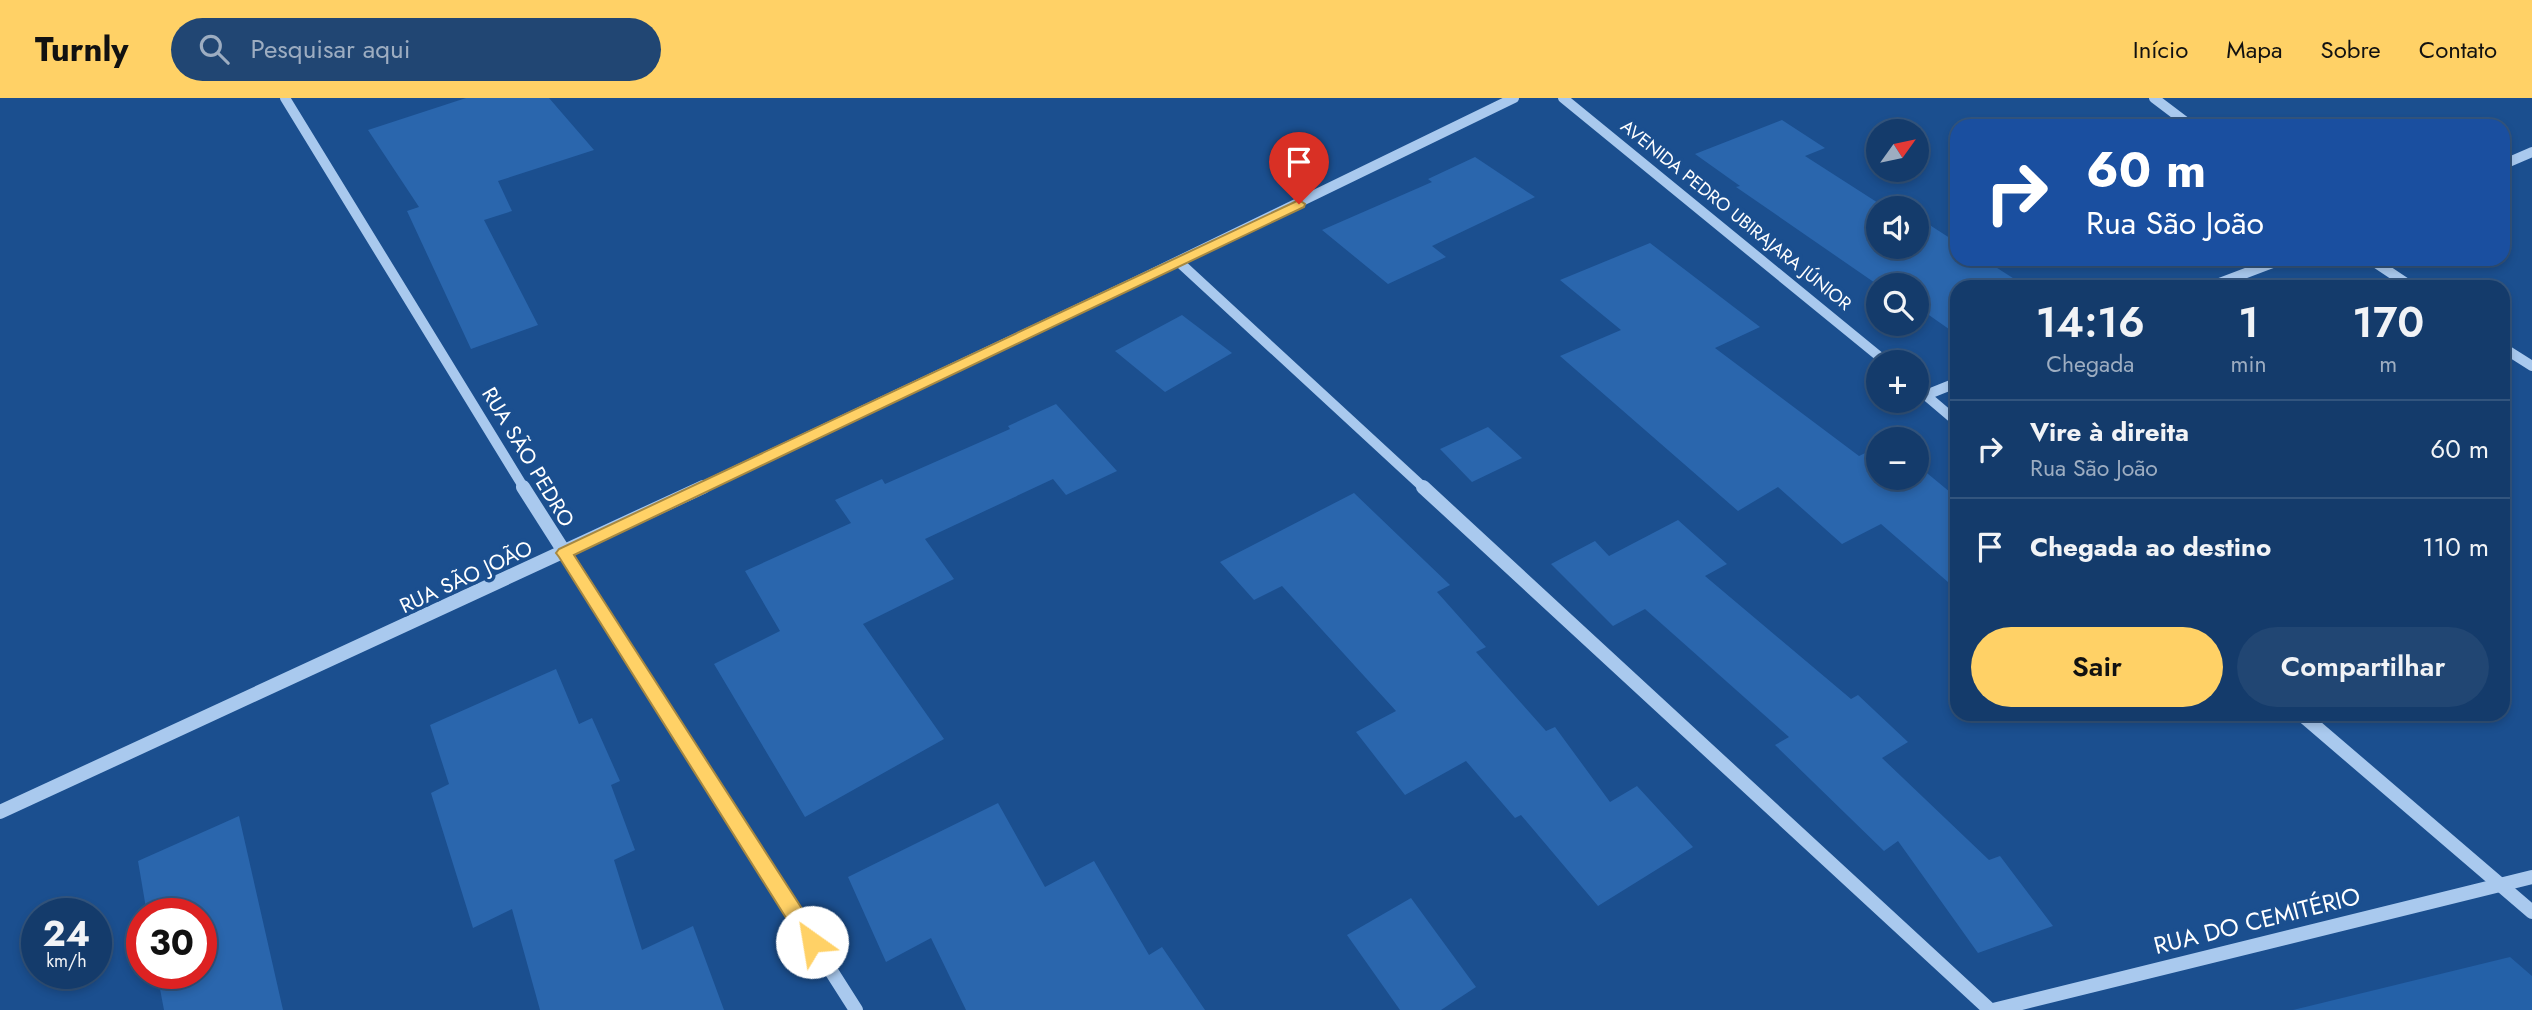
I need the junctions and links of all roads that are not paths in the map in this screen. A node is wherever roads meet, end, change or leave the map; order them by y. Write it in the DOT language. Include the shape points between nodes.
graph roads {
  1 [pos="285,98"];
  2 [pos="1514,98"];
  3 [pos="1563,98"];
  4 [pos="2154,98"];
  5 [pos="2182,119"];
  6 [pos="2532,152"];
  7 [pos="2510,162"];
  8 [pos="1180,263"];
  9 [pos="2265,266"];
  10 [pos="2380,266"];
  11 [pos="2228,280"];
  12 [pos="2402,280"];
  13 [pos="1871,350"];
  14 [pos="2510,352"];
  15 [pos="2532,366"];
  16 [pos="1950,384"];
  17 [pos="1929,389"];
  18 [pos="1929,398"];
  19 [pos="1950,416"];
  20 [pos="564,553"];
  21 [pos="2309,721"];
  22 [pos="0,812"];
  23 [pos="2532,877"];
  24 [pos="2500,883"];
  25 [pos="2532,912"];
  26 [pos="856,1010"];
  27 [pos="1991,1010"];
  1 -- 20 [label="street, RUA SÃO PEDRO"];
  2 -- 8 [label="street, RUA SÃO JOÃO"];
  3 -- 13 [label="street, AVENIDA PEDRO UBIRAJARA JÚNIOR"];
  4 -- 5 [label="street"];
  6 -- 7 [label="street"];
  8 -- 20 [label="street, RUA SÃO JOÃO"];
  8 -- 27 [label="street"];
  9 -- 11 [label="street"];
  10 -- 12 [label="street"];
  14 -- 15 [label="street"];
  16 -- 17 [label="street"];
  18 -- 19 [label="street"];
  20 -- 22 [label="street, RUA SÃO JOÃO"];
  20 -- 26 [label="street, RUA SÃO PEDRO"];
  21 -- 24 [label="street"];
  23 -- 24 [label="street, RUA DO CEMITÉRIO"];
  24 -- 25 [label="street"];
  24 -- 27 [label="street, RUA DO CEMITÉRIO"];
}
